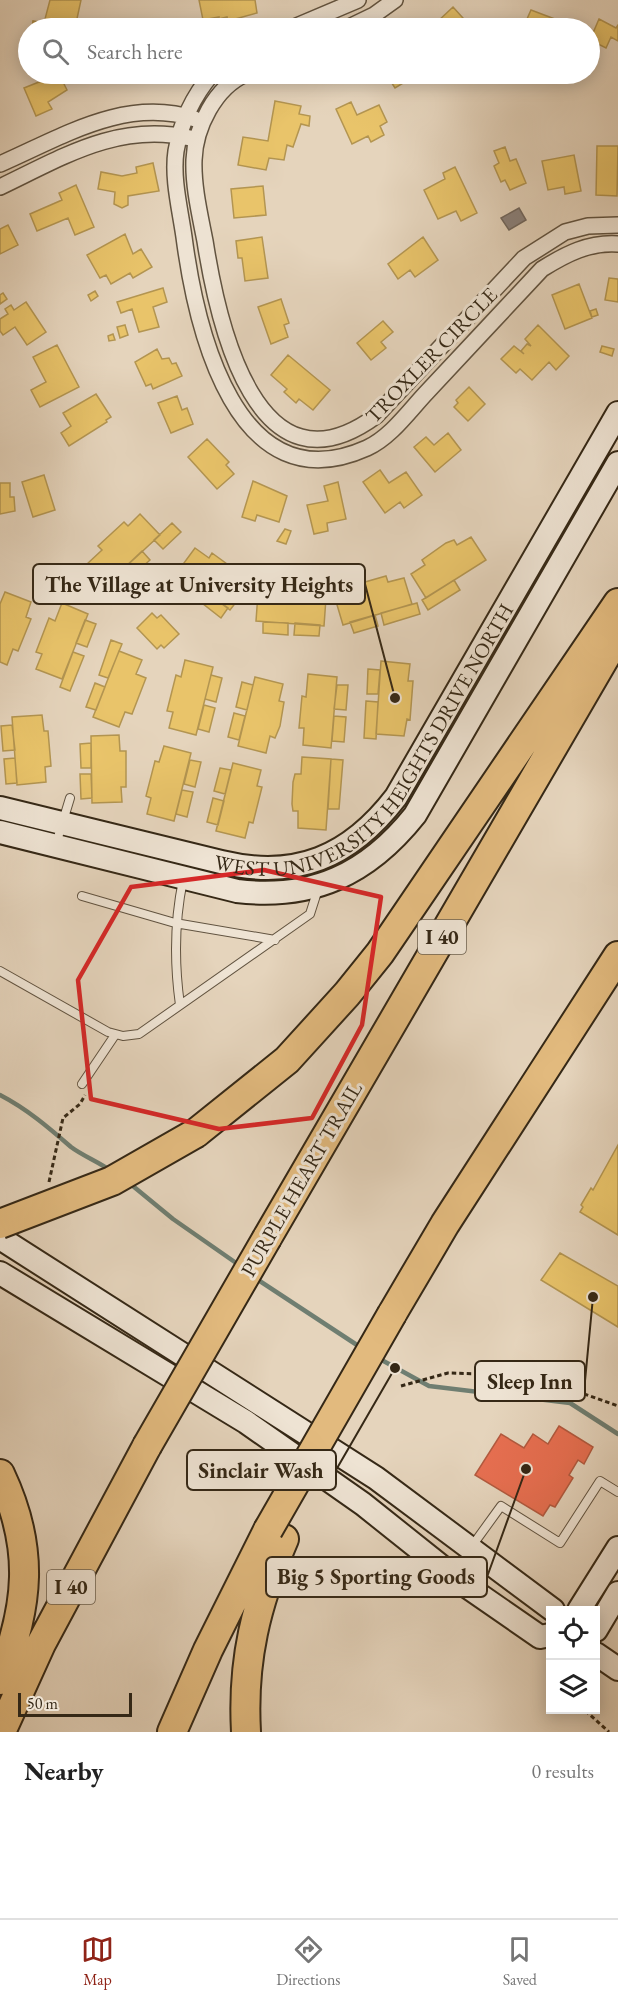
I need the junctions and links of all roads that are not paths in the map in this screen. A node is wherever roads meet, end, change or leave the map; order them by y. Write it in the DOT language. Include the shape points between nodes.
graph roads {
  1 [pos="358,0"];
  2 [pos="395,0"];
  3 [pos="316,18"];
  4 [pos="368,18"];
  5 [pos="203,84"];
  6 [pos="233,84"];
  7 [pos="186,116"];
  8 [pos="203,122"];
  9 [pos="180,136"];
  10 [pos="198,140"];
  11 [pos="0,164"];
  12 [pos="0,187"];
  13 [pos="618,225"];
  14 [pos="618,244"];
  15 [pos="618,413"];
  16 [pos="618,464"];
  17 [pos="618,603"];
  18 [pos="618,635"];
  19 [pos="70,798"];
  20 [pos="0,808"];
  21 [pos="62,821"];
  22 [pos="0,832"];
  23 [pos="55,846"];
  24 [pos="183,879"];
  25 [pos="319,886"];
  26 [pos="82,896"];
  27 [pos="175,923"];
  28 [pos="275,940"];
  29 [pos="618,956"];
  30 [pos="0,971"];
  31 [pos="180,1005"];
  32 [pos="116,1035"];
  33 [pos="82,1084"];
  34 [pos="0,1224"];
  35 [pos="0,1238"];
  36 [pos="0,1273"];
  37 [pos="0,1474"];
  38 [pos="618,1492"];
  39 [pos="276,1534"];
  40 [pos="618,1548"];
  41 [pos="470,1550"];
  42 [pos="618,1593"];
  43 [pos="546,1606"];
  44 [pos="582,1606"];
  45 [pos="600,1623"];
  46 [pos="546,1636"];
  47 [pos="600,1657"];
  48 [pos="618,1669"];
  49 [pos="0,1680"];
  50 [pos="1,1732"];
  51 [pos="172,1732"];
  52 [pos="246,1732"];
  1 -- 3 [label="street"];
  2 -- 4 [label="street"];
  5 -- 7 [label="street, TROXLER CIRCLE"];
  6 -- 8 [label="street, TROXLER CIRCLE" via="221,93"];
  7 -- 8 [label="street"];
  7 -- 9 [label="street, TROXLER CIRCLE"];
  7 -- 11 [label="street" via="143,111 98,120"];
  8 -- 10 [label="street, TROXLER CIRCLE"];
  9 -- 10 [label="street"];
  9 -- 12 [label="street" via="156,132 100,141"];
  9 -- 14 [label="street, TROXLER CIRCLE" via="175,168 186,251 200,323 211,355 246,423 268,444 295,456 338,457 370,447 400,422 542,269 589,246"];
  10 -- 13 [label="street, TROXLER CIRCLE" via="194,159 196,190 221,326 258,405 272,421 304,437 320,440 347,435 376,416 524,258 542,245 577,229"];
  15 -- 21 [label="street, WEST UNIVERSITY HEIGHTS DRIVE NORTH" via="396,797 375,823 348,845 317,860 257,868"];
  16 -- 25 [label="street, WEST UNIVERSITY HEIGHTS DRIVE NORTH" via="415,815 368,862"];
  17 -- 34 [label="highway, bridge" via="380,953 287,1060 196,1133 112,1181"];
  18 -- 50 [label="highway, PURPLE HEART TRAIL / I 40, bridge" via="147,1446 56,1616"];
  19 -- 21 [label="lane"];
  20 -- 21 [label="street, WEST UNIVERSITY HEIGHTS DRIVE NORTH"];
  21 -- 23 [label="lane"];
  22 -- 23 [label="street, WEST UNIVERSITY HEIGHTS DRIVE NORTH"];
  23 -- 24 [label="street, WEST UNIVERSITY HEIGHTS DRIVE NORTH"];
  24 -- 25 [label="street, WEST UNIVERSITY HEIGHTS DRIVE NORTH" via="273,894"];
  24 -- 27 [label="lane"];
  25 -- 28 [label="lane" via="310,915"];
  26 -- 27 [label="lane"];
  27 -- 28 [label="lane"];
  27 -- 31 [label="lane"];
  28 -- 31 [label="lane"];
  29 -- 39 [label="highway, bridge" via="445,1224 332,1420"];
  30 -- 32 [label="lane"];
  31 -- 32 [label="lane" via="139,1034"];
  32 -- 33 [label="lane"];
  35 -- 41 [label="street" via="376,1478"];
  36 -- 46 [label="street" via="246,1422 363,1504 462,1583 540,1637"];
  37 -- 49 [label="highway" via="12,1499 25,1564 22,1612"];
  38 -- 41 [label="lane" via="600,1481 560,1544 501,1506"];
  39 -- 51 [label="highway" via="208,1650"];
  39 -- 52 [label="highway" via="250,1641"];
  40 -- 44 [label="street"];
  41 -- 43 [label="street"];
  42 -- 45 [label="street"];
  47 -- 48 [label="street"];
}
